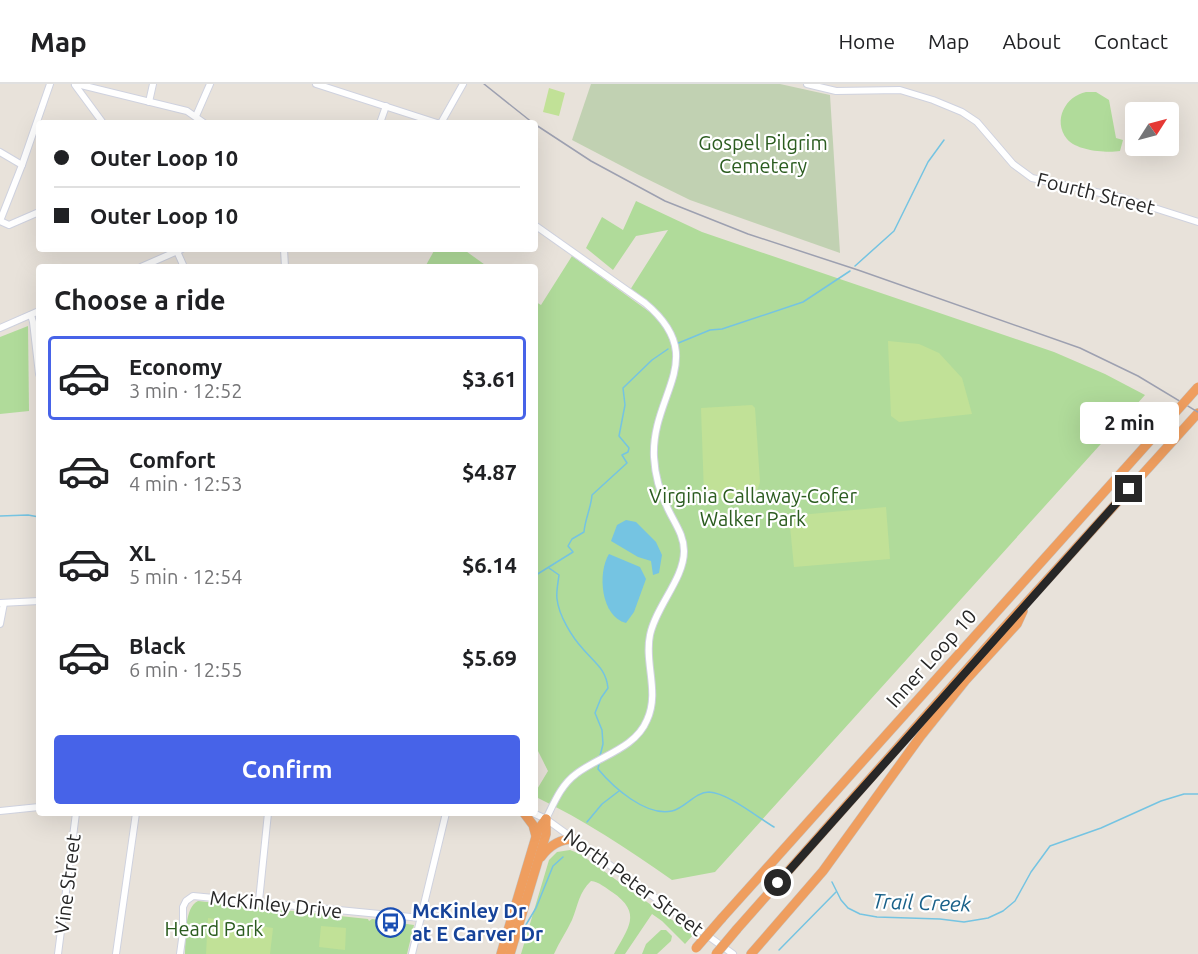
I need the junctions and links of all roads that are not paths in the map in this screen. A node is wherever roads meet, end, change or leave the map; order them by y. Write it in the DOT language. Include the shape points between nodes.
graph roads {
  1 [pos="50,84"];
  2 [pos="76,84"];
  3 [pos="153,84"];
  4 [pos="210,84"];
  5 [pos="316,84"];
  6 [pos="463,84"];
  7 [pos="807,84"];
  8 [pos="149,102"];
  9 [pos="386,106"];
  10 [pos="196,116"];
  11 [pos="38,120"];
  12 [pos="101,120"];
  13 [pos="201,120"];
  14 [pos="381,120"];
  15 [pos="430,120"];
  16 [pos="441,120"];
  17 [pos="36,124"];
  18 [pos="0,152"];
  19 [pos="22,165"];
  20 [pos="36,213"];
  21 [pos="0,221"];
  22 [pos="1198,222"];
  23 [pos="538,227"];
  24 [pos="174,252"];
  25 [pos="148,264"];
  26 [pos="36,312"];
  27 [pos="31,315"];
  28 [pos="0,328"];
  29 [pos="36,352"];
  30 [pos="1198,387"];
  31 [pos="1198,413"];
  32 [pos="1030,599"];
  33 [pos="36,601"];
  34 [pos="2,603"];
  35 [pos="0,624"];
  36 [pos="36,807"];
  37 [pos="0,811"];
  38 [pos="538,815"];
  39 [pos="76,816"];
  40 [pos="136,816"];
  41 [pos="268,816"];
  42 [pos="445,816"];
  43 [pos="526,816"];
  44 [pos="546,819"];
  45 [pos="536,836"];
  46 [pos="574,839"];
  47 [pos="538,862"];
  48 [pos="259,901"];
  49 [pos="421,918"];
  50 [pos="761,943"];
  51 [pos="693,951"];
  52 [pos="58,954"];
  53 [pos="116,954"];
  54 [pos="180,954"];
  55 [pos="412,954"];
  56 [pos="501,954"];
  57 [pos="510,954"];
  58 [pos="716,954"];
  59 [pos="733,954"];
  60 [pos="752,954"];
  61 [pos="761,954"];
  1 -- 11 [label="street"];
  2 -- 8 [label="street"];
  2 -- 12 [label="street"];
  3 -- 8 [label="street"];
  4 -- 10 [label="street"];
  5 -- 9 [label="street"];
  6 -- 16 [label="street"];
  7 -- 22 [label="street, Fourth Street" via="836,91 900,90 933,100 977,122 1013,164 1032,178 1123,198"];
  8 -- 10 [label="street"];
  9 -- 14 [label="street"];
  9 -- 15 [label="street"];
  10 -- 13 [label="street"];
  17 -- 19 [label="street"];
  18 -- 19 [label="street"];
  19 -- 21 [label="street"];
  20 -- 21 [label="street" via="9,225"];
  23 -- 44 [label="street" via="654,311 666,324 676,348 676,373 658,421 654,459 660,492 680,530 684,553 649,638 653,696 648,720 639,734 585,768 562,788"];
  24 -- 25 [label="street"];
  26 -- 27 [label="street"];
  27 -- 28 [label="street"];
  27 -- 29 [label="street"];
  30 -- 51 [label="highway, Inner Loop 10, bridge"];
  31 -- 32 [label="highway"];
  32 -- 50 [label="highway" via="1017,624 920,736 830,862"];
  32 -- 58 [label="highway, bridge"];
  33 -- 34 [label="street"];
  34 -- 35 [label="street"];
  36 -- 37 [label="street"];
  38 -- 44 [label="street, North Peter Street"];
  39 -- 52 [label="street, Vine Street"];
  40 -- 53 [label="street"];
  41 -- 48 [label="street"];
  42 -- 49 [label="street"];
  43 -- 45 [label="highway"];
  44 -- 45 [label="highway"];
  44 -- 46 [label="street, North Peter Street"];
  44 -- 47 [label="highway"];
  45 -- 56 [label="highway"];
  46 -- 47 [label="highway" via="555,843"];
  46 -- 59 [label="street, North Peter Street"];
  47 -- 57 [label="highway"];
  48 -- 49 [label="street, McKinley Drive"];
  48 -- 54 [label="street, McKinley Drive" via="190,897 183,907"];
  49 -- 55 [label="street"];
  50 -- 60 [label="highway"];
  50 -- 61 [label="highway"];
}
